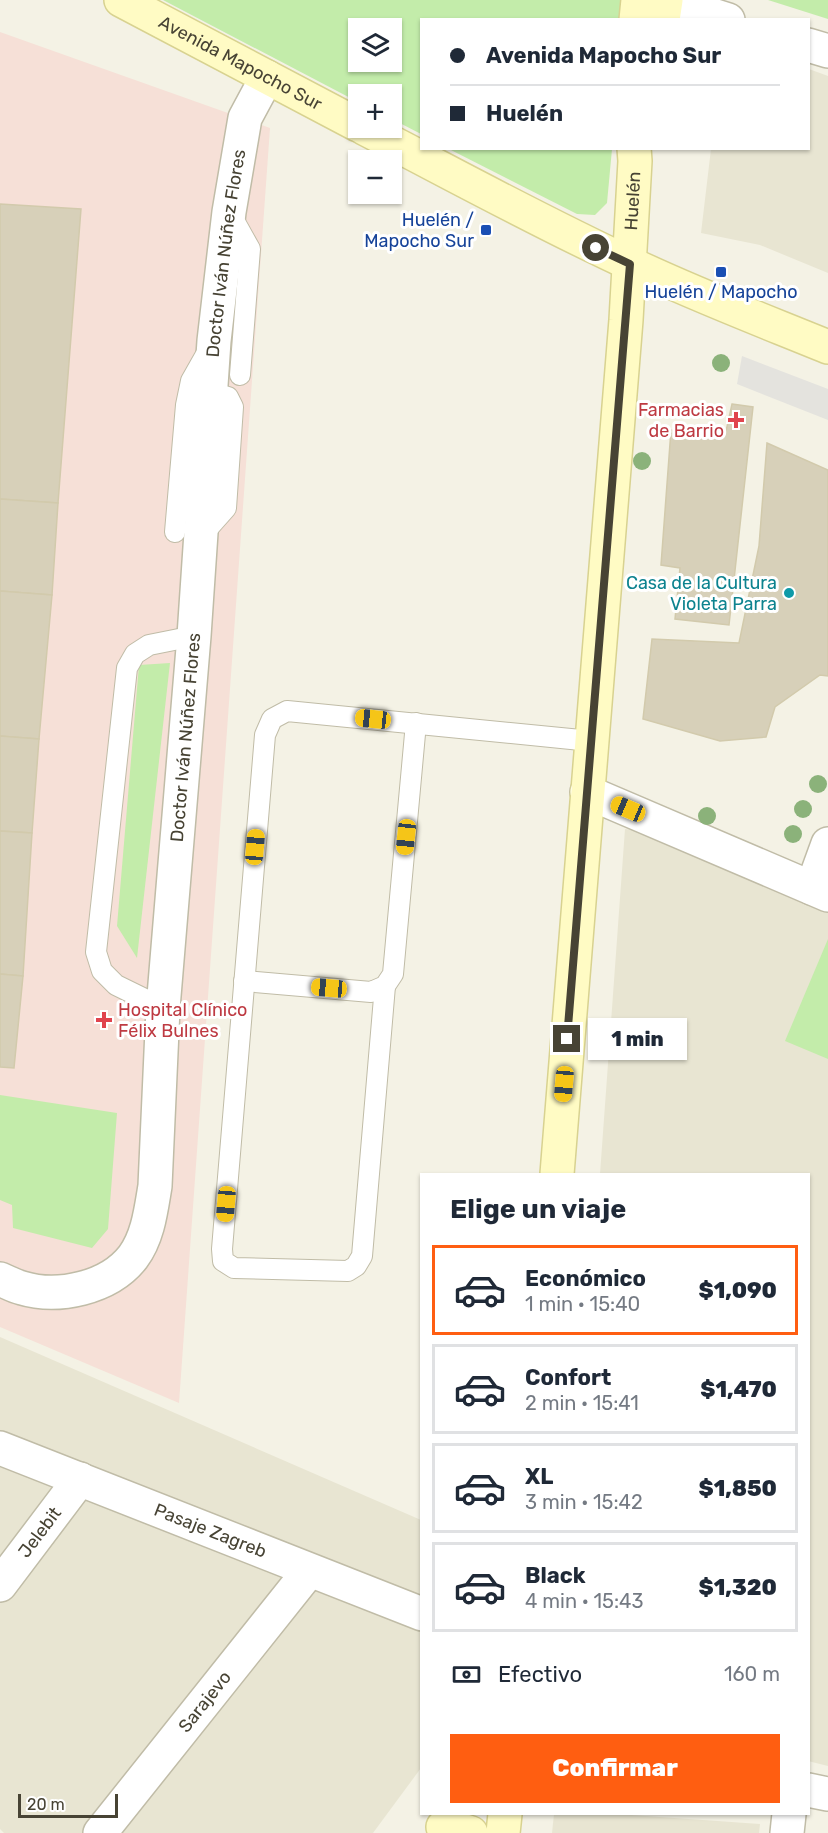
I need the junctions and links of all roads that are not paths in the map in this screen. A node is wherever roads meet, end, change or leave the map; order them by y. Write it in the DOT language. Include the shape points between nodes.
graph roads {
  1 [pos="121,0"];
  2 [pos="638,0"];
  3 [pos="666,0"];
  4 [pos="636,18"];
  5 [pos="663,18"];
  6 [pos="722,18"];
  7 [pos="810,46"];
  8 [pos="828,51"];
  9 [pos="267,77"];
  10 [pos="348,120"];
  11 [pos="384,138"];
  12 [pos="636,153"];
  13 [pos="229,212"];
  14 [pos="630,264"];
  15 [pos="828,348"];
  16 [pos="240,375"];
  17 [pos="194,636"];
  18 [pos="416,723"];
  19 [pos="591,741"];
  20 [pos="587,792"];
  21 [pos="828,844"];
  22 [pos="820,892"];
  23 [pos="244,981"];
  24 [pos="385,986"];
  25 [pos="164,1008"];
  26 [pos="556,1173"];
  27 [pos="0,1280"];
  28 [pos="0,1448"];
  29 [pos="80,1479"];
  30 [pos="309,1571"];
  31 [pos="0,1585"];
  32 [pos="420,1613"];
  33 [pos="505,1815"];
  34 [pos="789,1815"];
  35 [pos="100,1833"];
  36 [pos="503,1833"];
  37 [pos="787,1833"];
  1 -- 9 [label="main road, Avenida Mapocho Sur"];
  2 -- 4 [label="main road"];
  3 -- 5 [label="main road"];
  3 -- 6 [label="street"];
  7 -- 8 [label="street"];
  9 -- 10 [label="main road, Avenida Mapocho Sur"];
  9 -- 13 [label="street, Doctor Iván Núñez Flores" via="245,118"];
  11 -- 14 [label="main road"];
  12 -- 14 [label="main road, Huelén"];
  13 -- 16 [label="lane" via="250,249"];
  13 -- 17 [label="street, Doctor Iván Núñez Flores" via="214,341 199,399 188,535"];
  14 -- 15 [label="main road"];
  14 -- 19 [label="main road, Huelén"];
  17 -- 25 [label="street, Doctor Iván Núñez Flores"];
  17 -- 25 [label="lane" via="149,645 135,654 127,669 96,952 102,971 116,985"];
  18 -- 19 [label="lane"];
  18 -- 23 [label="lane" via="287,711 272,718 265,735"];
  18 -- 24 [label="lane" via="393,974"];
  19 -- 20 [label="main road, Huelén"];
  20 -- 22 [label="street"];
  20 -- 26 [label="main road, Huelén"];
  21 -- 22 [label="street"];
  23 -- 24 [label="lane" via="372,992"];
  23 -- 24 [label="lane" via="222,1249 223,1261 234,1268 348,1271 362,1256"];
  25 -- 27 [label="street, Doctor Iván Núñez Flores" via="155,1186 144,1237 132,1257 114,1274 70,1292 23,1289"];
  28 -- 29 [label="street, Pasaje Zagreb"];
  29 -- 30 [label="street, Pasaje Zagreb"];
  29 -- 31 [label="street, Jelebit"];
  30 -- 32 [label="street, Pasaje Zagreb"];
  30 -- 35 [label="street, Sarajevo"];
  33 -- 36 [label="main road"];
  34 -- 37 [label="street"];
}
